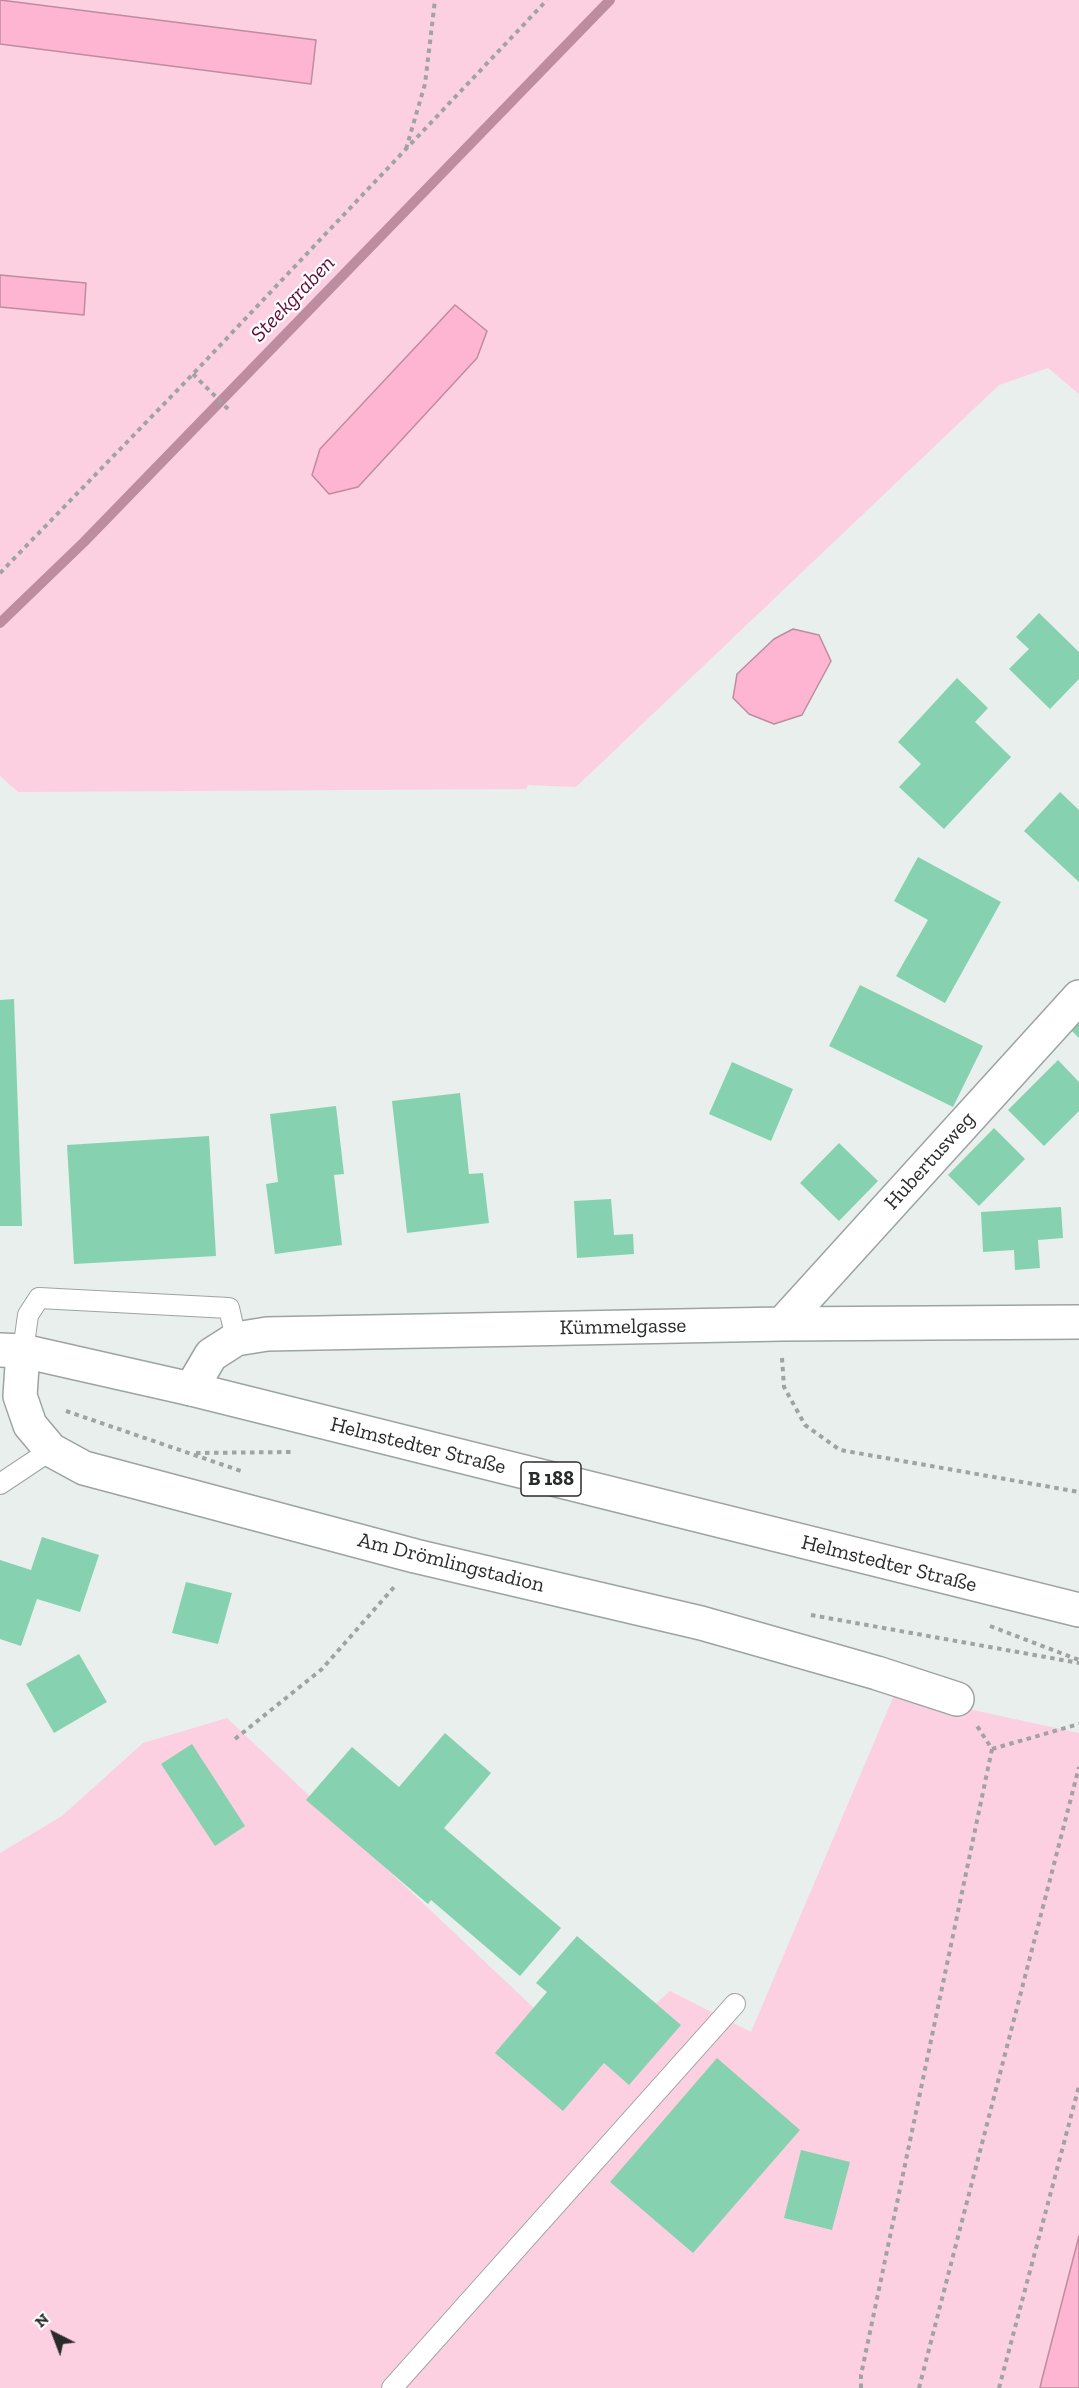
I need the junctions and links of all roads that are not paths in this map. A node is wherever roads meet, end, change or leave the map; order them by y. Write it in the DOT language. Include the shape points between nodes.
graph roads {
  1 [pos="1079,997"];
  2 [pos="1079,1322"];
  3 [pos="782,1324"];
  4 [pos="236,1340"];
  5 [pos="11,1351"];
  6 [pos="191,1389"];
  7 [pos="51,1450"];
  8 [pos="0,1484"];
  9 [pos="1079,1610"];
  10 [pos="957,1699"];
  11 [pos="735,2004"];
  12 [pos="393,2388"];
  1 -- 3 [label="street, Hubertusweg"];
  2 -- 3 [label="street, Kümmelgasse"];
  3 -- 4 [label="street, Kümmelgasse" via="267,1334"];
  4 -- 5 [label="lane" via="229,1308 39,1299"];
  4 -- 6 [label="street, Kümmelgasse" via="212,1355"];
  5 -- 6 [label="street, Helmstedter Straße / B 188"];
  5 -- 7 [label="street, Am Drömlingstadion" via="30,1425"];
  6 -- 9 [label="street, Helmstedter Straße / B 188"];
  7 -- 8 [label="lane"];
  7 -- 10 [label="street, Am Drömlingstadion" via="84,1468 415,1556 701,1623"];
  11 -- 12 [label="lane"];
}
